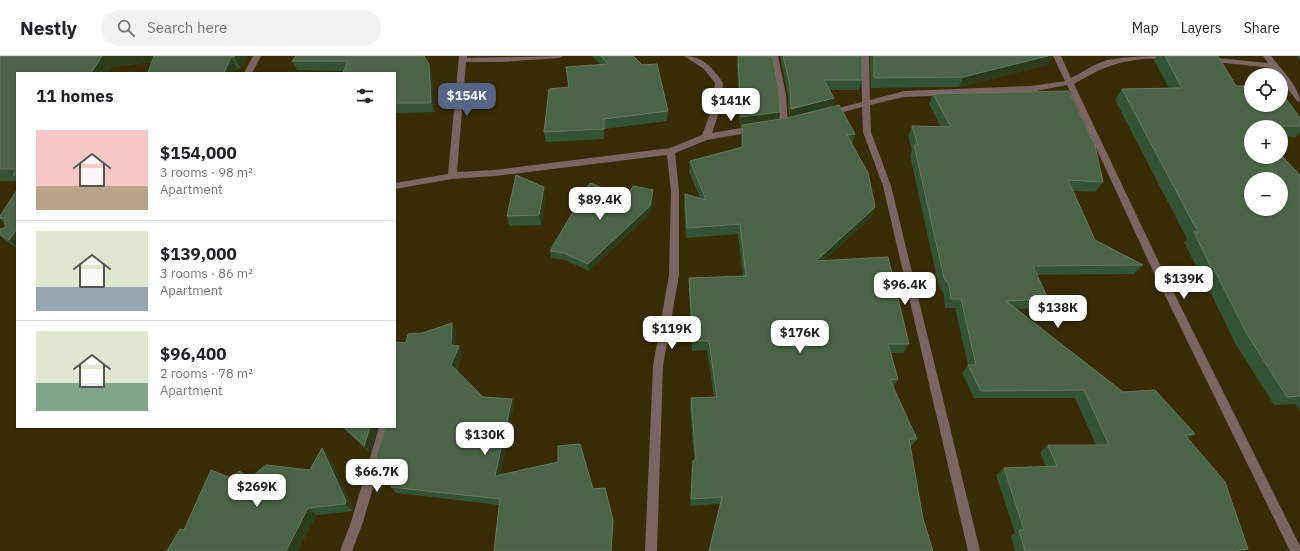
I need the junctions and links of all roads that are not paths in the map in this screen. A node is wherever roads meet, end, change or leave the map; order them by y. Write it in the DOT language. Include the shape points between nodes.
graph roads {
  1 [pos="256,56"];
  2 [pos="559,56"];
  3 [pos="688,56"];
  4 [pos="774,56"];
  5 [pos="865,56"];
  6 [pos="1057,56"];
  7 [pos="1267,56"];
  8 [pos="1181,57"];
  9 [pos="463,58"];
  10 [pos="1196,58"];
  11 [pos="1275,66"];
  12 [pos="248,72"];
  13 [pos="1071,82"];
  14 [pos="1300,100"];
  15 [pos="865,104"];
  16 [pos="821,115"];
  17 [pos="784,124"];
  18 [pos="760,128"];
  19 [pos="706,137"];
  20 [pos="671,151"];
  21 [pos="452,176"];
  22 [pos="396,186"];
  23 [pos="385,428"];
  24 [pos="346,551"];
  25 [pos="651,551"];
  26 [pos="974,551"];
  27 [pos="1296,551"];
  1 -- 12 [label="street"];
  2 -- 9 [label="street" via="502,60"];
  3 -- 19 [label="street" via="707,67 719,82 717,106"];
  4 -- 17 [label="street" via="782,95"];
  5 -- 15 [label="street"];
  6 -- 13 [label="street"];
  7 -- 11 [label="street"];
  8 -- 13 [label="street" via="1145,56 1109,62 1093,68"];
  9 -- 21 [label="street"];
  10 -- 11 [label="street"];
  11 -- 14 [label="street"];
  13 -- 15 [label="street" via="1032,90 904,94"];
  13 -- 27 [label="street" via="1158,271"];
  15 -- 16 [label="street"];
  15 -- 26 [label="street" via="867,132 887,186"];
  18 -- 19 [label="street"];
  19 -- 20 [label="street"];
  20 -- 21 [label="street"];
  20 -- 25 [label="street" via="675,191 674,276 658,366"];
  21 -- 22 [label="street"];
  23 -- 24 [label="street"];
}
